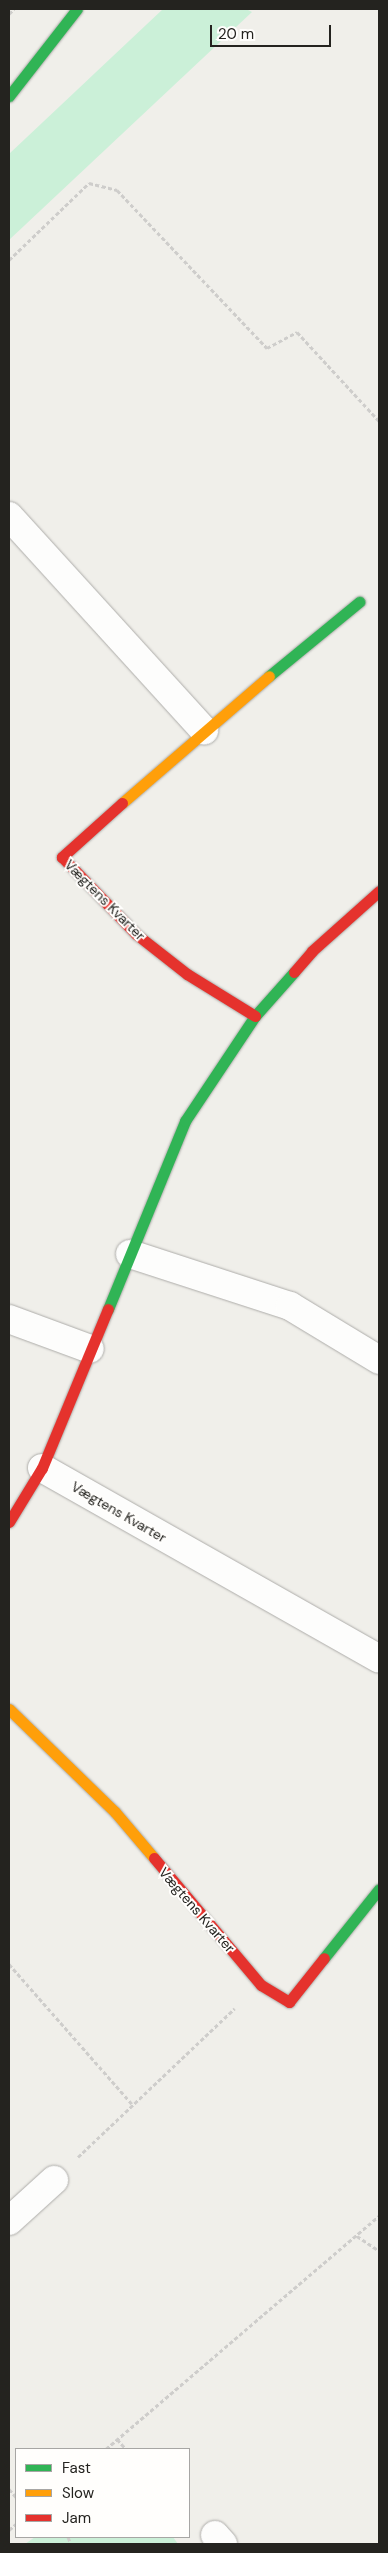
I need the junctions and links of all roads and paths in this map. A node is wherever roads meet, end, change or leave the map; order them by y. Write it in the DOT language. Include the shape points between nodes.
graph roads {
  1 [pos="14,9"];
  2 [pos="77,9"];
  3 [pos="9,14"];
  4 [pos="9,96"];
  5 [pos="9,260"];
  6 [pos="379,422"];
  7 [pos="9,516"];
  8 [pos="359,602"];
  9 [pos="204,730"];
  10 [pos="379,891"];
  11 [pos="255,1016"];
  12 [pos="130,1254"];
  13 [pos="9,1319"];
  14 [pos="90,1349"];
  15 [pos="376,1351"];
  16 [pos="42,1468"];
  17 [pos="9,1522"];
  18 [pos="379,1659"];
  19 [pos="9,1709"];
  20 [pos="379,1889"];
  21 [pos="9,1964"];
  22 [pos="261,1985"];
  23 [pos="132,2104"];
  24 [pos="54,2180"];
  25 [pos="379,2216"];
  26 [pos="9,2221"];
  27 [pos="357,2236"];
  28 [pos="379,2250"];
  29 [pos="117,2439"];
  30 [pos="107,2448"];
  31 [pos="125,2448"];
  1 -- 3 [label="path"];
  2 -- 4 [label="street"];
  5 -- 6 [label="path" via="89,183 117,190 267,348 297,332"];
  7 -- 9 [label="street"];
  8 -- 9 [label="street, Vægtens Kvarter"];
  9 -- 11 [label="street, Vægtens Kvarter" via="62,857 136,934 187,974"];
  10 -- 11 [label="street" via="312,951"];
  11 -- 12 [label="street" via="185,1122"];
  12 -- 14 [label="street"];
  12 -- 15 [label="street" via="290,1306"];
  13 -- 14 [label="street"];
  14 -- 16 [label="street"];
  16 -- 17 [label="street"];
  16 -- 18 [label="street, Vægtens Kvarter"];
  19 -- 22 [label="street, Vægtens Kvarter" via="116,1812"];
  20 -- 22 [label="street, Vægtens Kvarter" via="288,2002"];
  21 -- 23 [label="path"];
  22 -- 23 [label="path"];
  23 -- 24 [label="path"];
  24 -- 26 [label="street"];
  25 -- 27 [label="path"];
  27 -- 28 [label="path"];
  27 -- 29 [label="path"];
  29 -- 30 [label="path"];
  29 -- 31 [label="path"];
}
